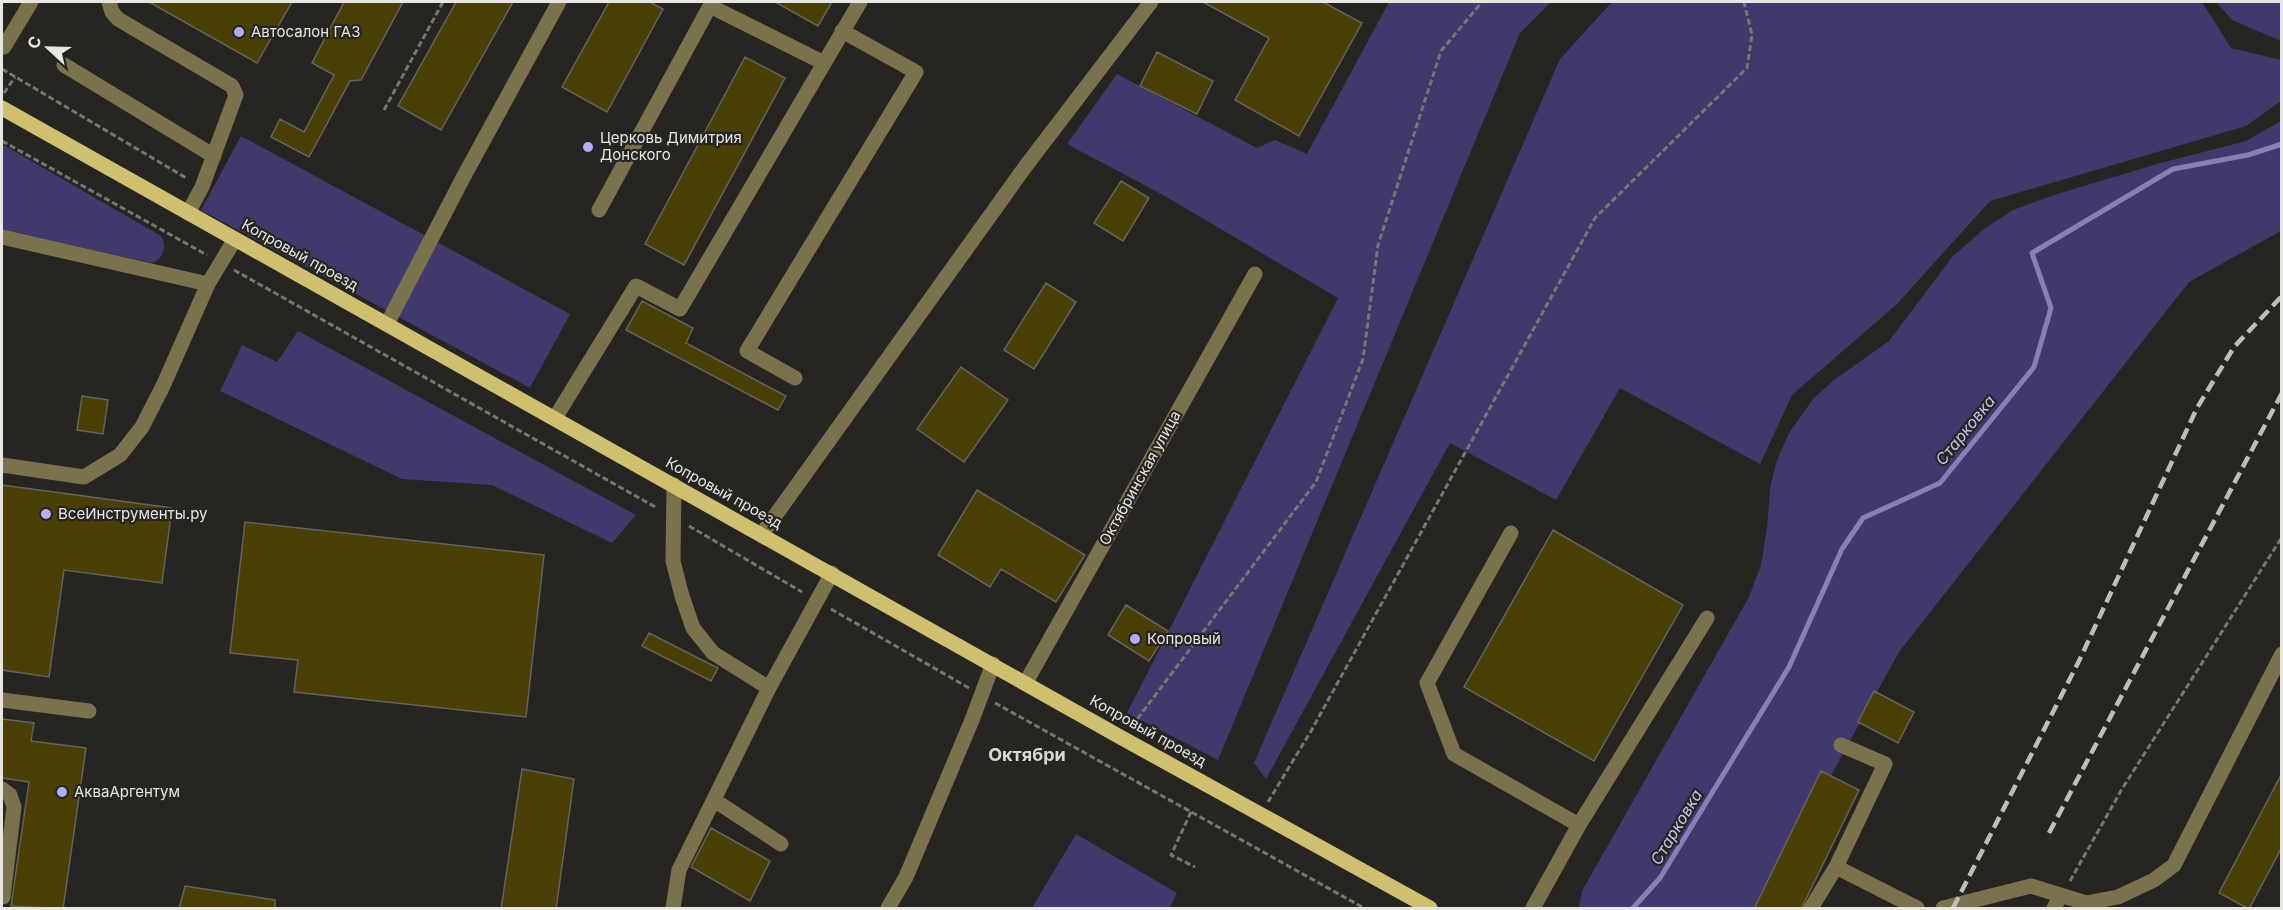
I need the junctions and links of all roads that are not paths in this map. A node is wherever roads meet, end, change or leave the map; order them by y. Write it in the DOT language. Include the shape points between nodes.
graph roads {
  1 [pos="31,2"];
  2 [pos="110,2"];
  3 [pos="559,2"];
  4 [pos="860,2"];
  5 [pos="1151,2"];
  6 [pos="842,31"];
  7 [pos="4,47"];
  8 [pos="824,63"];
  9 [pos="64,65"];
  10 [pos="2,108"];
  11 [pos="214,156"];
  12 [pos="599,210"];
  13 [pos="188,213"];
  14 [pos="2,237"];
  15 [pos="235,239"];
  16 [pos="1255,274"];
  17 [pos="208,284"];
  18 [pos="387,324"];
  19 [pos="795,378"];
  20 [pos="555,418"];
  21 [pos="2,465"];
  22 [pos="674,485"];
  23 [pos="1511,533"];
  24 [pos="762,534"];
  25 [pos="832,573"];
  26 [pos="1707,618"];
  27 [pos="2282,654"];
  28 [pos="993,664"];
  29 [pos="1026,682"];
  30 [pos="769,688"];
  31 [pos="2,700"];
  32 [pos="89,711"];
  33 [pos="1841,745"];
  34 [pos="2,789"];
  35 [pos="714,800"];
  36 [pos="1579,825"];
  37 [pos="781,844"];
  38 [pos="1836,867"];
  39 [pos="3,897"];
  40 [pos="2058,902"];
  41 [pos="2085,906"];
  42 [pos="1912,907"];
  43 [pos="673,909"];
  44 [pos="888,909"];
  45 [pos="1430,909"];
  46 [pos="1533,909"];
  47 [pos="1811,909"];
  48 [pos="1943,909"];
  1 -- 7 [label="street"];
  2 -- 11 [label="street" via="118,19 232,86 236,95"];
  3 -- 18 [label="street"];
  4 -- 6 [label="street"];
  5 -- 24 [label="street" via="1025,167"];
  6 -- 8 [label="street"];
  6 -- 19 [label="street" via="916,72 747,351"];
  8 -- 12 [label="street" via="710,6"];
  8 -- 20 [label="street" via="680,309 636,286"];
  9 -- 11 [label="street"];
  10 -- 13 [label="main road, Копровый проезд"];
  11 -- 13 [label="street"];
  13 -- 15 [label="main road, Копровый проезд"];
  14 -- 17 [label="street"];
  15 -- 17 [label="street"];
  15 -- 18 [label="main road, Копровый проезд"];
  16 -- 29 [label="street, Октябринская улица"];
  17 -- 21 [label="street" via="164,386 142,427 120,455 84,477"];
  18 -- 20 [label="main road, Копровый проезд"];
  20 -- 22 [label="main road, Копровый проезд"];
  22 -- 24 [label="main road, Копровый проезд"];
  22 -- 30 [label="street" via="673,561 693,628 713,653"];
  23 -- 36 [label="street" via="1427,683 1454,754"];
  24 -- 25 [label="main road, Копровый проезд"];
  25 -- 28 [label="main road, Копровый проезд"];
  25 -- 30 [label="street"];
  26 -- 36 [label="street"];
  27 -- 41 [label="street" via="2174,865 2154,880 2118,897"];
  28 -- 29 [label="main road, Копровый проезд"];
  28 -- 44 [label="street" via="910,867"];
  29 -- 45 [label="main road, Копровый проезд"];
  30 -- 35 [label="street"];
  31 -- 32 [label="street"];
  33 -- 38 [label="street" via="1885,764"];
  34 -- 39 [label="street" via="10,795 14,807"];
  35 -- 37 [label="street"];
  35 -- 43 [label="street" via="679,870"];
  36 -- 46 [label="street"];
  38 -- 42 [label="street"];
  38 -- 47 [label="street"];
  40 -- 41 [label="street"];
  40 -- 48 [label="street" via="2031,886"];
}
